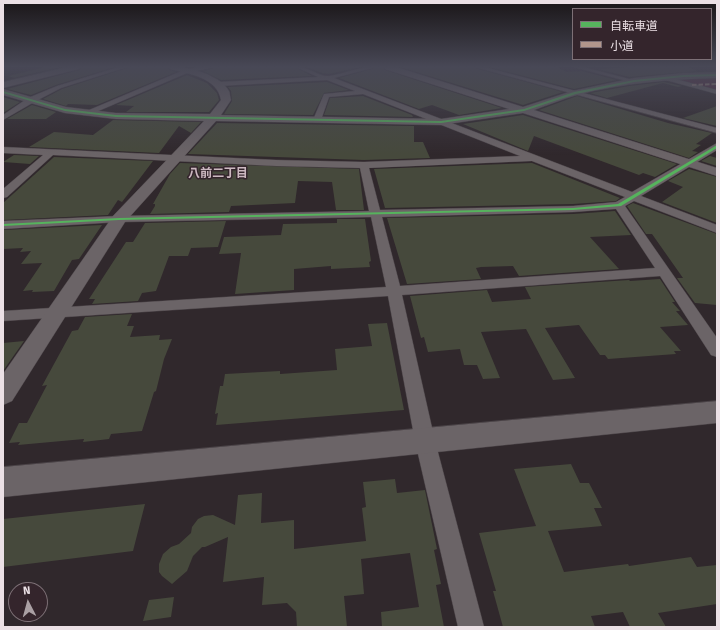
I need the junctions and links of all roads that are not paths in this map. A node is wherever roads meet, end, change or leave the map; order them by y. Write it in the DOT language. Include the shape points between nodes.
graph roads {
  1 [pos="18,96"];
  2 [pos="39,96"];
  3 [pos="121,96"];
  4 [pos="225,96"];
  5 [pos="325,96"];
  6 [pos="375,96"];
  7 [pos="481,96"];
  8 [pos="565,96"];
  9 [pos="588,96"];
  10 [pos="31,100"];
  11 [pos="524,110"];
  12 [pos="86,113"];
  13 [pos="3,118"];
  14 [pos="214,118"];
  15 [pos="317,120"];
  16 [pos="441,122"];
  17 [pos="717,131"];
  18 [pos="717,146"];
  19 [pos="3,150"];
  20 [pos="51,152"];
  21 [pos="176,158"];
  22 [pos="531,158"];
  23 [pos="689,163"];
  24 [pos="364,165"];
  25 [pos="717,172"];
  26 [pos="3,194"];
  27 [pos="631,197"];
  28 [pos="618,205"];
  29 [pos="376,214"];
  30 [pos="119,219"];
  31 [pos="3,225"];
  32 [pos="717,229"];
  33 [pos="663,272"];
  34 [pos="394,291"];
  35 [pos="58,312"];
  36 [pos="3,316"];
  37 [pos="717,351"];
  38 [pos="3,394"];
  39 [pos="717,412"];
  40 [pos="425,441"];
  41 [pos="3,482"];
  42 [pos="471,627"];
  1 -- 10 [label="street"];
  2 -- 10 [label="street"];
  3 -- 12 [label="street"];
  4 -- 14 [label="street" via="226,100"];
  5 -- 15 [label="street"];
  6 -- 16 [label="street"];
  7 -- 11 [label="street"];
  8 -- 11 [label="street"];
  9 -- 17 [label="street"];
  10 -- 12 [label="street"];
  10 -- 13 [label="street"];
  11 -- 16 [label="street"];
  11 -- 23 [label="street"];
  12 -- 14 [label="street"];
  14 -- 15 [label="street"];
  14 -- 21 [label="street"];
  15 -- 16 [label="street"];
  16 -- 22 [label="street"];
  18 -- 23 [label="street"];
  19 -- 20 [label="street"];
  20 -- 21 [label="street"];
  20 -- 26 [label="street"];
  21 -- 24 [label="street"];
  21 -- 30 [label="street"];
  22 -- 24 [label="street"];
  22 -- 27 [label="street"];
  23 -- 25 [label="street"];
  23 -- 27 [label="street"];
  24 -- 29 [label="street"];
  27 -- 28 [label="street"];
  27 -- 32 [label="street"];
  28 -- 29 [label="street" via="573,209"];
  28 -- 33 [label="street"];
  29 -- 30 [label="street"];
  29 -- 34 [label="street"];
  30 -- 31 [label="street"];
  30 -- 35 [label="street"];
  33 -- 34 [label="street"];
  33 -- 37 [label="street"];
  34 -- 35 [label="street"];
  34 -- 40 [label="street"];
  35 -- 36 [label="street"];
  35 -- 38 [label="street"];
  39 -- 40 [label="street"];
  40 -- 41 [label="street"];
  40 -- 42 [label="street"];
}
